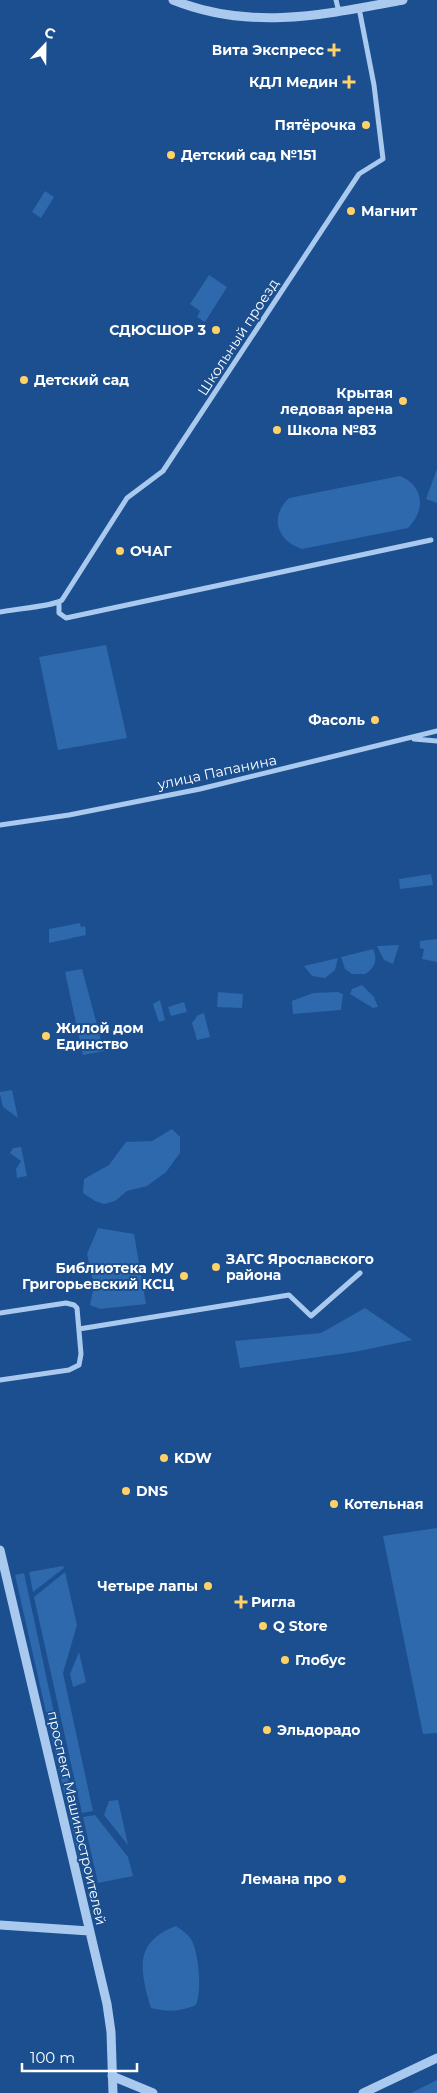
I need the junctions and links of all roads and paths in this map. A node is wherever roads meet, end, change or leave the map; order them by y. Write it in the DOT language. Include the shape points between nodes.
graph roads {
  1 [pos="173,0"];
  2 [pos="336,0"];
  3 [pos="403,0"];
  4 [pos="359,8"];
  5 [pos="339,12"];
  6 [pos="431,540"];
  7 [pos="58,603"];
  8 [pos="0,612"];
  9 [pos="437,731"];
  10 [pos="409,738"];
  11 [pos="437,741"];
  12 [pos="0,825"];
  13 [pos="360,1273"];
  14 [pos="0,1313"];
  15 [pos="79,1328"];
  16 [pos="0,1380"];
  17 [pos="0,1550"];
  18 [pos="0,1925"];
  19 [pos="89,1931"];
  20 [pos="437,2058"];
  21 [pos="112,2076"];
  22 [pos="113,2093"];
  23 [pos="153,2093"];
  24 [pos="363,2093"];
  1 -- 5 [label="street" via="239,18 270,19"];
  2 -- 5 [label="street"];
  3 -- 4 [label="street"];
  4 -- 5 [label="street"];
  4 -- 7 [label="street, Школьный проезд" via="374,84 383,159 359,174 163,471 127,498 67,594"];
  6 -- 7 [label="street" via="66,618 59,612"];
  7 -- 8 [label="street"];
  9 -- 10 [label="street, улица Папанина"];
  10 -- 11 [label="street"];
  10 -- 12 [label="street, улица Папанина" via="200,789"];
  13 -- 15 [label="street" via="311,1316 290,1295"];
  14 -- 15 [label="street" via="70,1303 77,1308"];
  15 -- 16 [label="street" via="79,1365 69,1370"];
  17 -- 19 [label="street, проспект Машиностроителей"];
  18 -- 19 [label="street"];
  19 -- 21 [label="street, проспект Машиностроителей" via="107,2004"];
  20 -- 24 [label="street"];
  21 -- 22 [label="street, проспект Машиностроителей"];
  21 -- 23 [label="street"];
}
